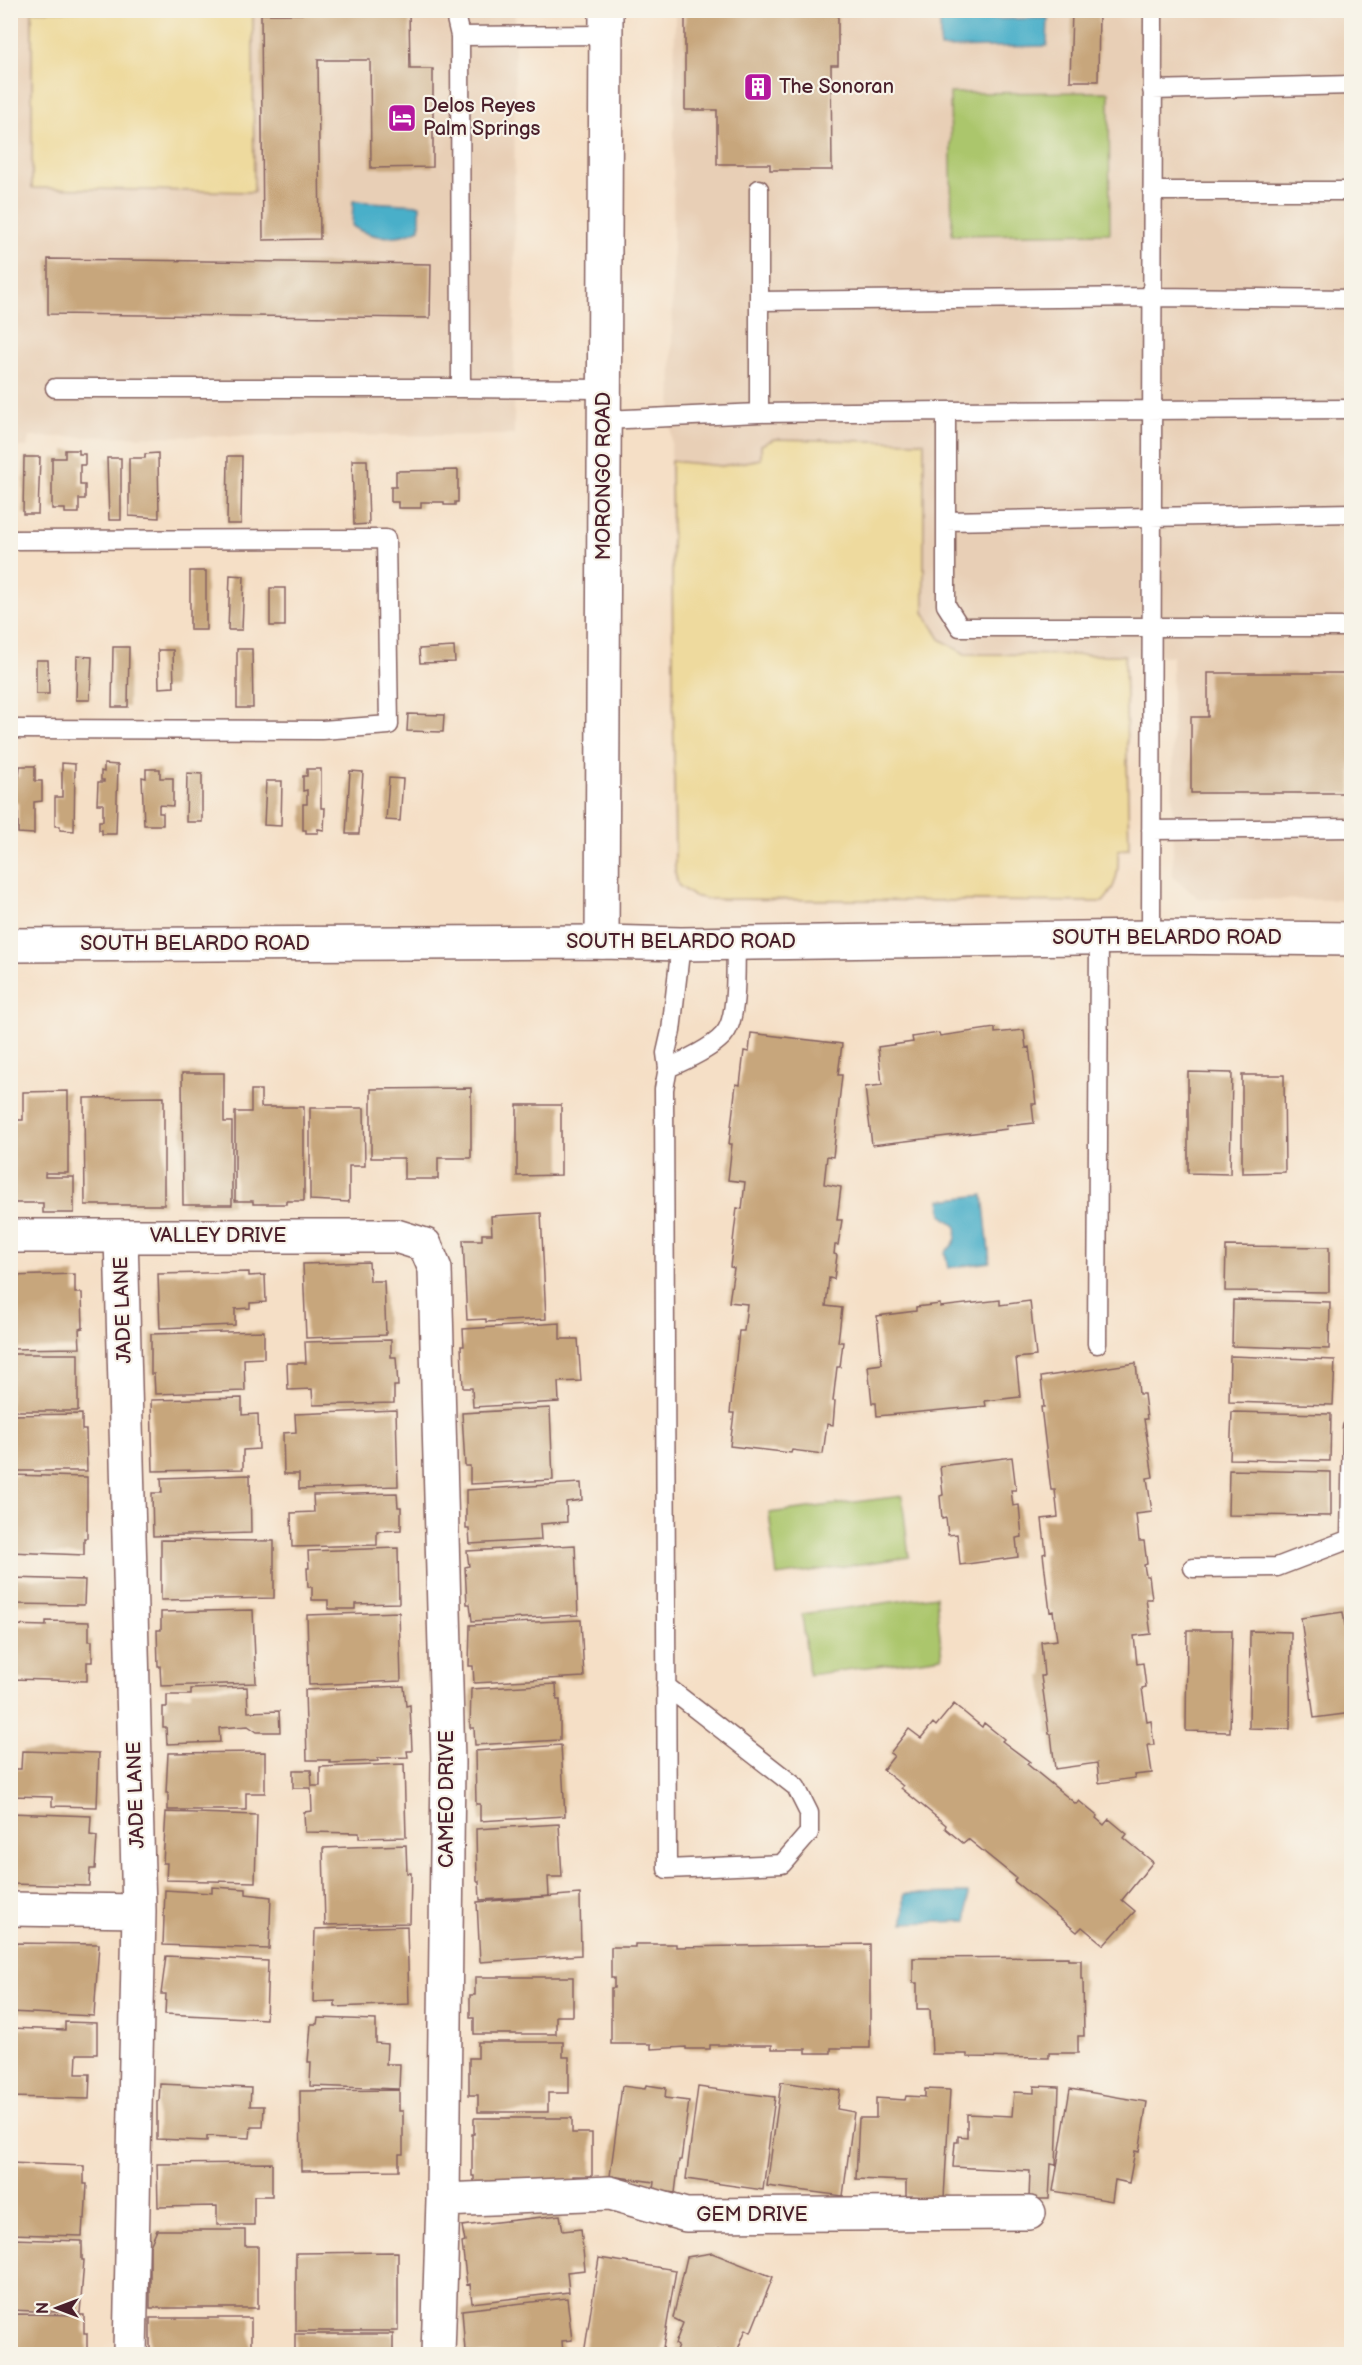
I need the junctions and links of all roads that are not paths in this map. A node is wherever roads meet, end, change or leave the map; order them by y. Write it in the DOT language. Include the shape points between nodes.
graph roads {
  1 [pos="454,10"];
  2 [pos="1153,10"];
  3 [pos="605,23"];
  4 [pos="460,36"];
  5 [pos="1352,85"];
  6 [pos="1152,90"];
  7 [pos="759,189"];
  8 [pos="1152,191"];
  9 [pos="1352,191"];
  10 [pos="1152,297"];
  11 [pos="1352,299"];
  12 [pos="759,301"];
  13 [pos="55,388"];
  14 [pos="461,388"];
  15 [pos="604,404"];
  16 [pos="1352,409"];
  17 [pos="946,411"];
  18 [pos="1152,411"];
  19 [pos="759,413"];
  20 [pos="1352,513"];
  21 [pos="1152,517"];
  22 [pos="946,521"];
  23 [pos="10,540"];
  24 [pos="1352,627"];
  25 [pos="1152,628"];
  26 [pos="10,729"];
  27 [pos="1352,828"];
  28 [pos="1151,830"];
  29 [pos="1151,937"];
  30 [pos="1099,938"];
  31 [pos="1352,939"];
  32 [pos="602,942"];
  33 [pos="736,943"];
  34 [pos="681,944"];
  35 [pos="10,945"];
  36 [pos="668,1068"];
  37 [pos="10,1236"];
  38 [pos="121,1236"];
  39 [pos="425,1245"];
  40 [pos="1097,1344"];
  41 [pos="1352,1428"];
  42 [pos="1351,1539"];
  43 [pos="1193,1568"];
  44 [pos="666,1686"];
  45 [pos="10,1909"];
  46 [pos="139,1911"];
  47 [pos="443,2200"];
  48 [pos="1029,2213"];
  49 [pos="130,2355"];
  50 [pos="438,2355"];
  1 -- 4 [label="lane"];
  2 -- 6 [label="lane"];
  3 -- 4 [label="lane"];
  3 -- 15 [label="street, MORONGO ROAD"];
  4 -- 14 [label="lane"];
  5 -- 6 [label="lane"];
  6 -- 8 [label="lane"];
  7 -- 12 [label="lane"];
  8 -- 9 [label="lane"];
  8 -- 10 [label="lane"];
  10 -- 11 [label="lane"];
  10 -- 12 [label="lane"];
  10 -- 18 [label="lane"];
  12 -- 19 [label="lane"];
  13 -- 14 [label="lane"];
  14 -- 15 [label="lane"];
  15 -- 19 [label="lane"];
  15 -- 32 [label="street, MORONGO ROAD"];
  16 -- 18 [label="lane"];
  17 -- 18 [label="lane"];
  17 -- 19 [label="lane"];
  17 -- 22 [label="lane"];
  18 -- 21 [label="lane"];
  20 -- 21 [label="lane"];
  21 -- 22 [label="lane"];
  21 -- 25 [label="lane"];
  22 -- 25 [label="lane" via="946,605 960,627"];
  23 -- 26 [label="lane" via="386,538 389,725 322,730"];
  24 -- 25 [label="lane"];
  25 -- 28 [label="lane"];
  27 -- 28 [label="lane"];
  28 -- 29 [label="lane"];
  29 -- 30 [label="street, SOUTH BELARDO ROAD"];
  29 -- 31 [label="street, SOUTH BELARDO ROAD"];
  30 -- 33 [label="street, SOUTH BELARDO ROAD"];
  30 -- 40 [label="lane"];
  32 -- 34 [label="street, SOUTH BELARDO ROAD"];
  32 -- 35 [label="street, SOUTH BELARDO ROAD"];
  33 -- 34 [label="street, SOUTH BELARDO ROAD"];
  33 -- 36 [label="lane" via="734,1002 728,1029 715,1042"];
  34 -- 36 [label="lane" via="666,1053"];
  36 -- 44 [label="lane" via="664,1089"];
  37 -- 38 [label="street, VALLEY DRIVE"];
  38 -- 39 [label="street, VALLEY DRIVE" via="396,1236"];
  38 -- 46 [label="street, JADE LANE"];
  39 -- 47 [label="street, CAMEO DRIVE" via="435,1269 448,1762"];
  41 -- 42 [label="lane"];
  42 -- 43 [label="lane" via="1277,1567"];
  44 -- 44 [label="lane" via="667,1869 782,1864 809,1833 809,1813 796,1787"];
  45 -- 46 [label="street"];
  46 -- 49 [label="street, JADE LANE"];
  47 -- 48 [label="street, GEM DRIVE" via="610,2193 686,2215"];
  47 -- 50 [label="street, CAMEO DRIVE"];
}
